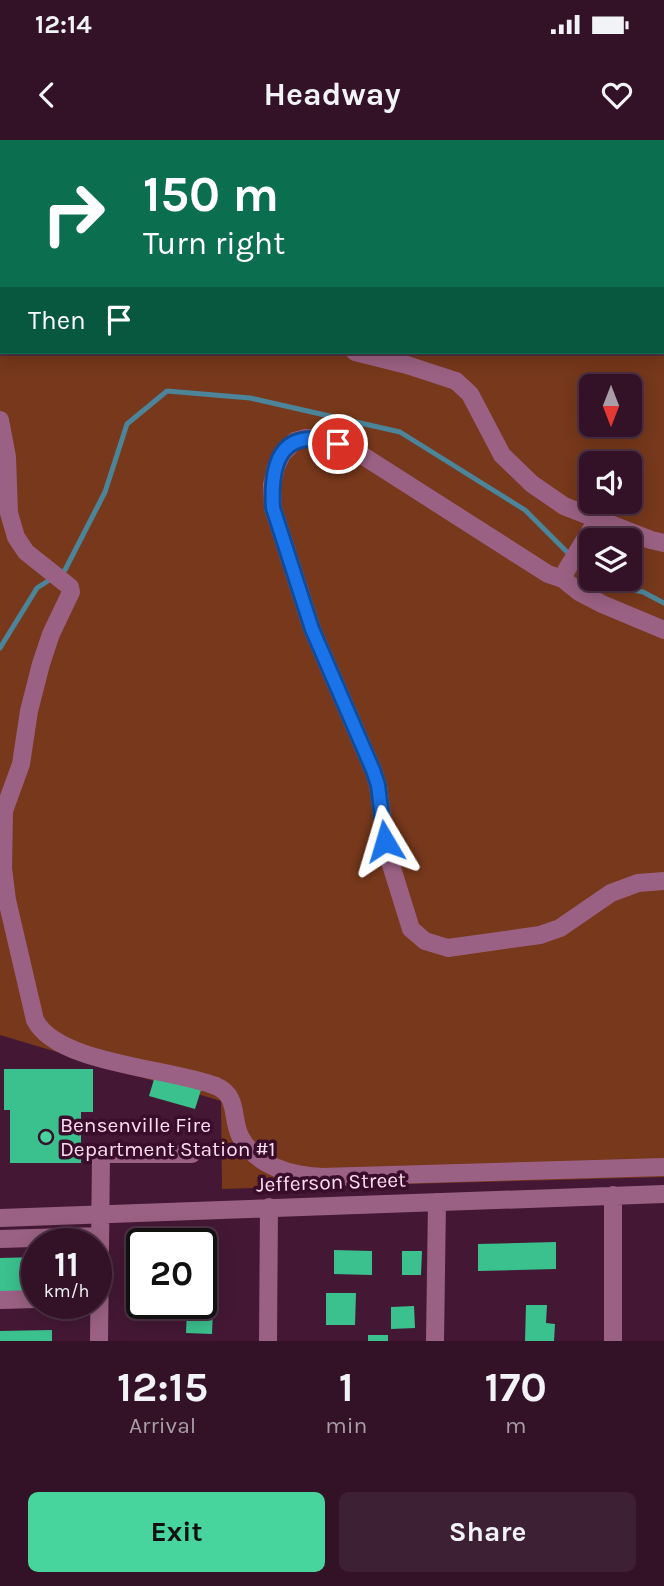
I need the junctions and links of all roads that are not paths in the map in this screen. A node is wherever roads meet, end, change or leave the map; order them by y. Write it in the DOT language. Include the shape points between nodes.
graph roads {
  1 [pos="363,354"];
  2 [pos="0,420"];
  3 [pos="597,520"];
  4 [pos="664,542"];
  5 [pos="565,574"];
  6 [pos="664,630"];
  7 [pos="664,881"];
  8 [pos="192,1154"];
  9 [pos="664,1167"];
  10 [pos="664,1194"];
  11 [pos="613,1195"];
  12 [pos="437,1202"];
  13 [pos="269,1207"];
  14 [pos="100,1214"];
  15 [pos="0,1218"];
  16 [pos="100,1228"];
  17 [pos="21,1239"];
  18 [pos="0,1240"];
  19 [pos="21,1299"];
  20 [pos="0,1300"];
  21 [pos="98,1319"];
  22 [pos="99,1341"];
  23 [pos="268,1341"];
  24 [pos="435,1341"];
  25 [pos="613,1341"];
  1 -- 3 [label="street" via="456,381 470,394 502,455 564,506"];
  2 -- 9 [label="street" via="14,532 26,552 71,592 41,664 3,827 6,900 35,1020 45,1034 83,1053 188,1077 225,1091 233,1101 241,1137 251,1151 296,1175"];
  3 -- 4 [label="street"];
  3 -- 5 [label="street"];
  5 -- 6 [label="street" via="579,592"];
  5 -- 7 [label="street" via="548,574 376,462 338,444 300,439 282,454 276,467 272,491 276,520 312,629 373,770 391,868 415,934 448,948 540,935 559,928 611,893 638,883"];
  8 -- 14 [label="street" via="101,1154"];
  10 -- 11 [label="street, Jefferson Street"];
  11 -- 12 [label="street, Jefferson Street"];
  11 -- 25 [label="street"];
  12 -- 13 [label="street, Jefferson Street"];
  12 -- 24 [label="street"];
  13 -- 14 [label="street, Jefferson Street"];
  13 -- 23 [label="street"];
  14 -- 15 [label="street, Jefferson Street"];
  14 -- 16 [label="street"];
  17 -- 18 [label="street"];
  19 -- 20 [label="street"];
  21 -- 22 [label="street"];
}
